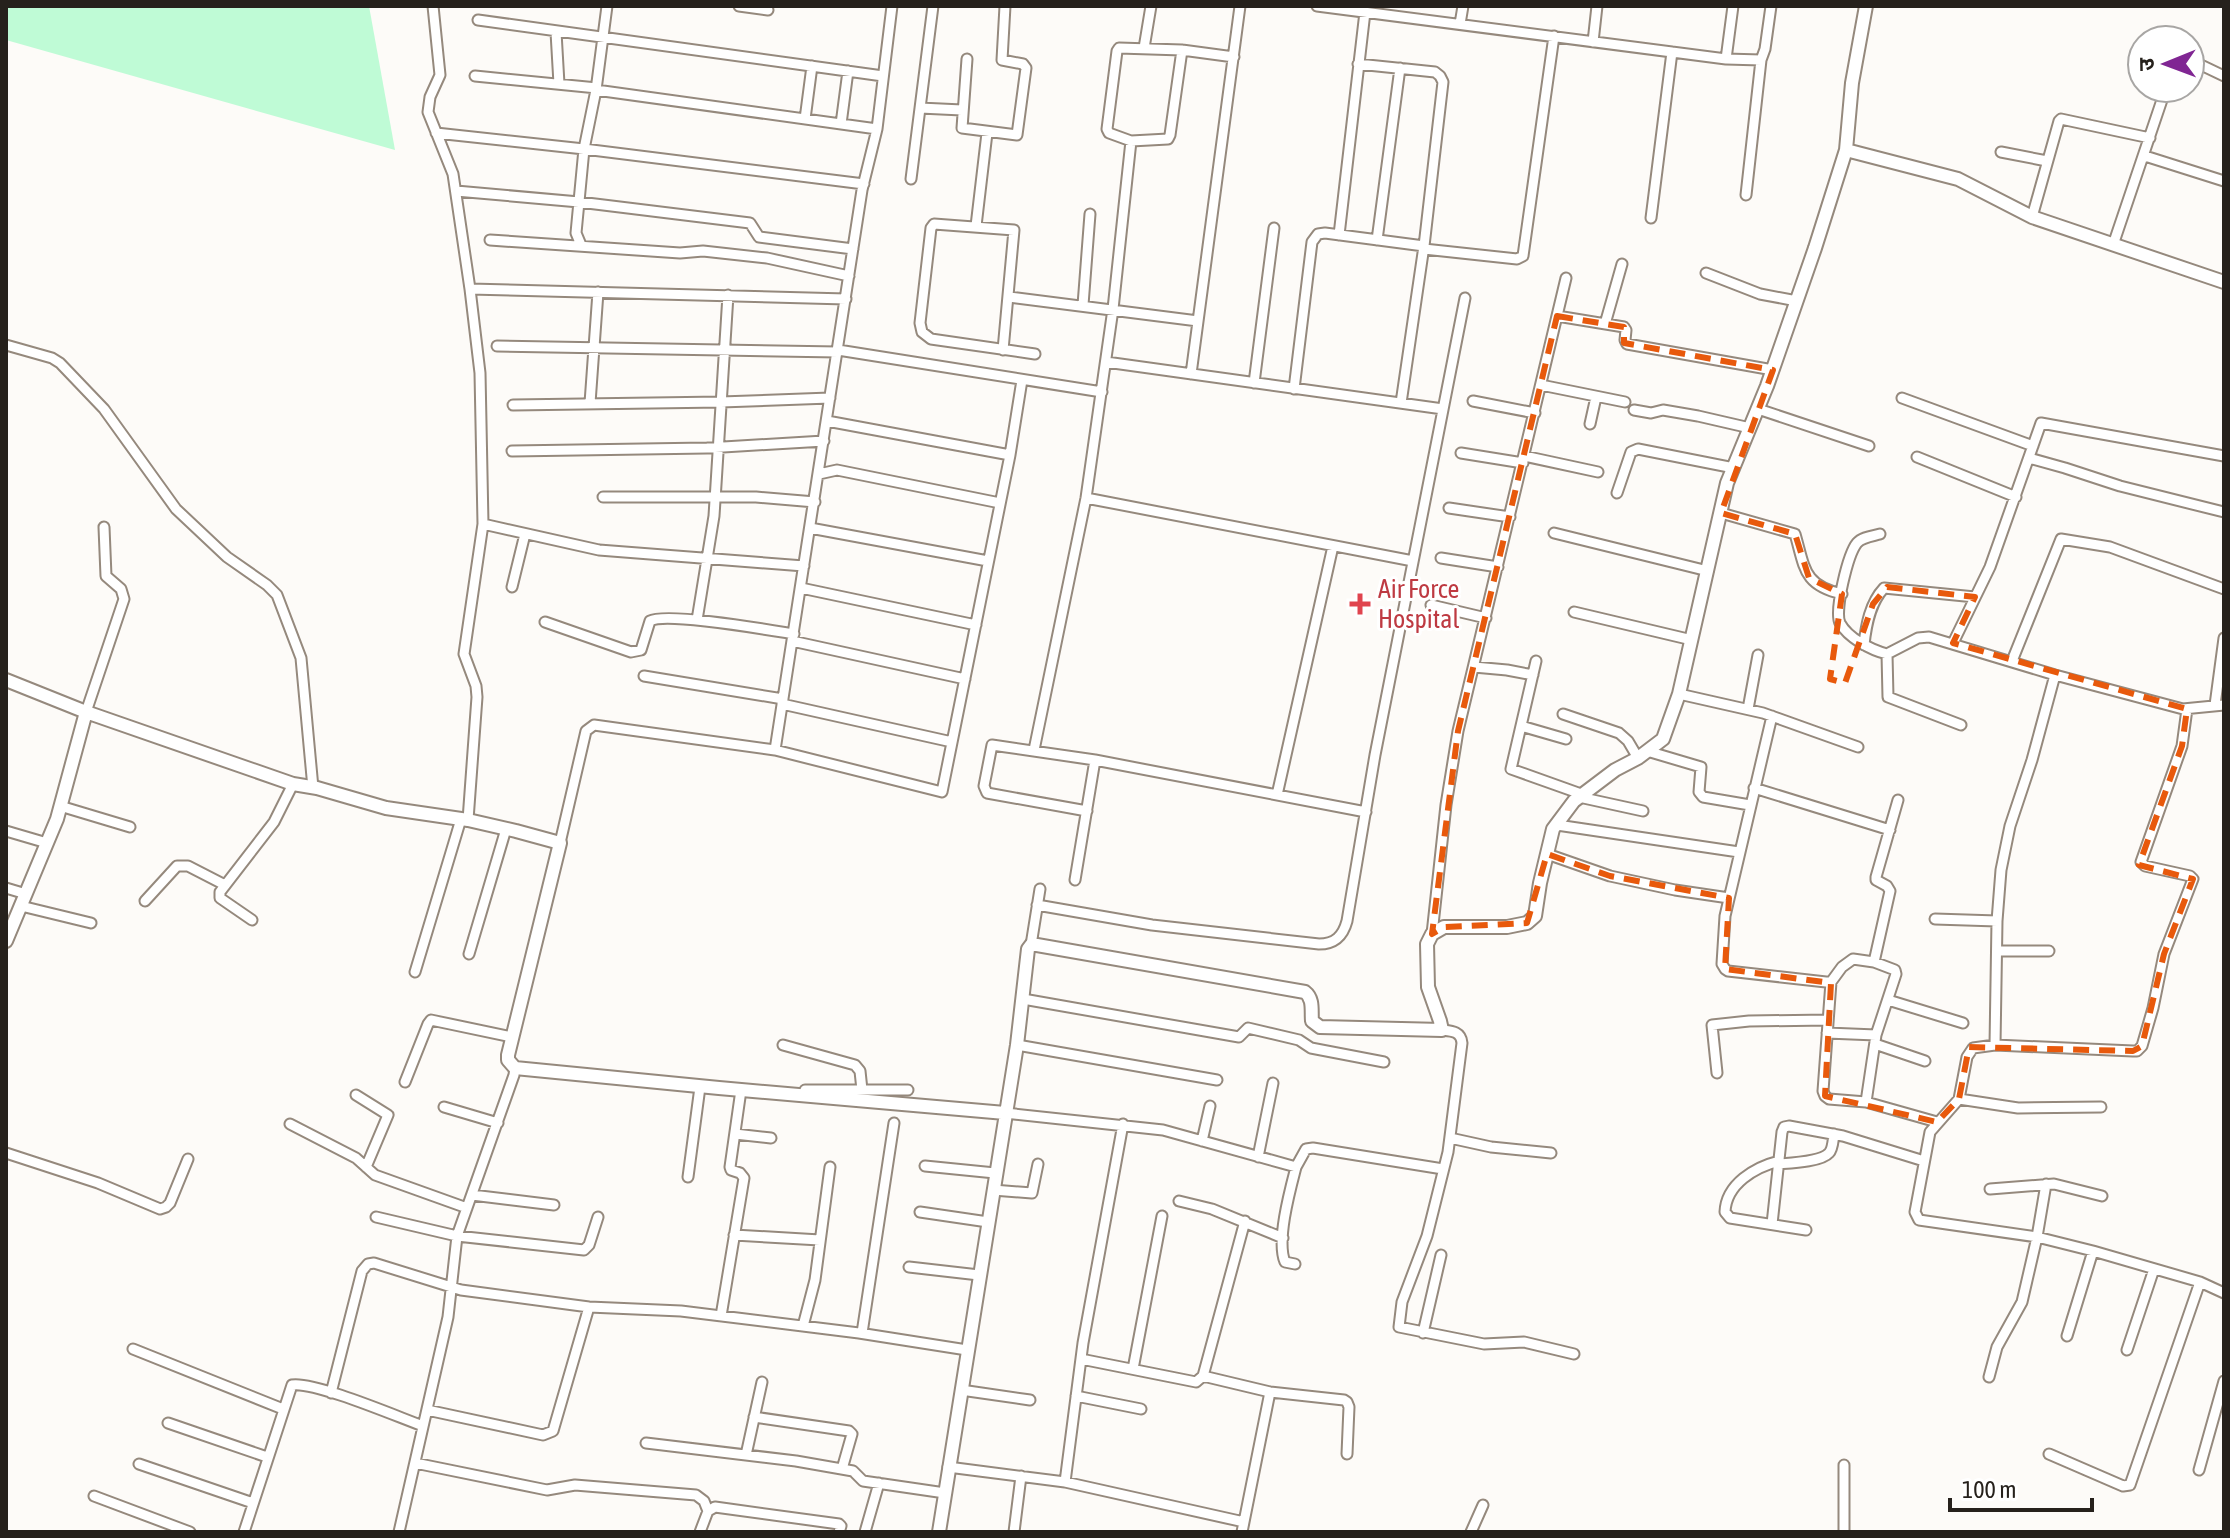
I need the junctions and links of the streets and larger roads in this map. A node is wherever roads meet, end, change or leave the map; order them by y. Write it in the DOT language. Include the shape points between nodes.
graph roads {
  1 [pos="433,6"];
  2 [pos="607,6"];
  3 [pos="739,6"];
  4 [pos="892,6"];
  5 [pos="933,6"];
  6 [pos="1005,6"];
  7 [pos="1151,6"];
  8 [pos="1240,6"];
  9 [pos="1317,6"];
  10 [pos="1463,6"];
  11 [pos="1597,6"];
  12 [pos="1733,6"];
  13 [pos="1771,6"];
  14 [pos="1866,6"];
  15 [pos="768,10"];
  16 [pos="1365,12"];
  17 [pos="478,20"];
  18 [pos="1460,24"];
  19 [pos="556,32"];
  20 [pos="1554,36"];
  21 [pos="602,39"];
  22 [pos="1593,42"];
  23 [pos="1144,48"];
  24 [pos="1182,50"];
  25 [pos="1672,52"];
  26 [pos="1234,57"];
  27 [pos="967,59"];
  28 [pos="1726,59"];
  29 [pos="1761,60"];
  30 [pos="1358,64"];
  31 [pos="812,66"];
  32 [pos="1400,68"];
  33 [pos="848,71"];
  34 [pos="475,76"];
  35 [pos="883,76"];
  36 [pos="559,84"];
  37 [pos="596,89"];
  38 [pos="2161,104"];
  39 [pos="920,108"];
  40 [pos="962,110"];
  41 [pos="805,119"];
  42 [pos="841,124"];
  43 [pos="877,129"];
  44 [pos="436,133"];
  45 [pos="987,133"];
  46 [pos="2150,138"];
  47 [pos="1131,141"];
  48 [pos="584,149"];
  49 [pos="1846,150"];
  50 [pos="2001,152"];
  51 [pos="2145,156"];
  52 [pos="2047,161"];
  53 [pos="911,179"];
  54 [pos="2224,181"];
  55 [pos="864,184"];
  56 [pos="456,191"];
  57 [pos="1746,195"];
  58 [pos="579,202"];
  59 [pos="1090,214"];
  60 [pos="2032,217"];
  61 [pos="1651,218"];
  62 [pos="976,226"];
  63 [pos="1274,228"];
  64 [pos="1339,235"];
  65 [pos="490,240"];
  66 [pos="1377,240"];
  67 [pos="581,245"];
  68 [pos="2113,245"];
  69 [pos="1424,248"];
  70 [pos="853,249"];
  71 [pos="1622,264"];
  72 [pos="1706,273"];
  73 [pos="849,276"];
  74 [pos="1566,278"];
  75 [pos="2224,282"];
  76 [pos="470,289"];
  77 [pos="598,292"];
  78 [pos="728,295"];
  79 [pos="1009,297"];
  80 [pos="1465,298"];
  81 [pos="846,299"];
  82 [pos="1797,301"];
  83 [pos="1083,305"];
  84 [pos="1113,309"];
  85 [pos="1557,316"];
  86 [pos="1198,321"];
  87 [pos="1605,324"];
  88 [pos="6,345"];
  89 [pos="497,346"];
  90 [pos="594,347"];
  91 [pos="724,350"];
  92 [pos="1003,350"];
  93 [pos="838,351"];
  94 [pos="1035,354"];
  95 [pos="1106,362"];
  96 [pos="1773,370"];
  97 [pos="1191,374"];
  98 [pos="1022,380"];
  99 [pos="1254,383"];
  100 [pos="1541,385"];
  101 [pos="1294,389"];
  102 [pos="1102,392"];
  103 [pos="1596,397"];
  104 [pos="830,398"];
  105 [pos="1902,398"];
  106 [pos="1473,401"];
  107 [pos="721,402"];
  108 [pos="1625,402"];
  109 [pos="590,403"];
  110 [pos="1401,403"];
  111 [pos="513,405"];
  112 [pos="1443,409"];
  113 [pos="1758,409"];
  114 [pos="1634,410"];
  115 [pos="1535,413"];
  116 [pos="827,421"];
  117 [pos="1590,424"];
  118 [pos="1750,428"];
  119 [pos="824,441"];
  120 [pos="1869,446"];
  121 [pos="2033,446"];
  122 [pos="719,447"];
  123 [pos="512,451"];
  124 [pos="1461,453"];
  125 [pos="1010,455"];
  126 [pos="2224,456"];
  127 [pos="1917,457"];
  128 [pos="2029,458"];
  129 [pos="1524,460"];
  130 [pos="1734,468"];
  131 [pos="1598,472"];
  132 [pos="819,474"];
  133 [pos="1617,493"];
  134 [pos="603,497"];
  135 [pos="2016,497"];
  136 [pos="715,498"];
  137 [pos="1086,498"];
  138 [pos="815,502"];
  139 [pos="1000,503"];
  140 [pos="1449,508"];
  141 [pos="2224,512"];
  142 [pos="1721,513"];
  143 [pos="1510,517"];
  144 [pos="483,524"];
  145 [pos="104,527"];
  146 [pos="810,528"];
  147 [pos="1554,533"];
  148 [pos="525,534"];
  149 [pos="1880,534"];
  150 [pos="1333,546"];
  151 [pos="706,558"];
  152 [pos="1441,558"];
  153 [pos="988,561"];
  154 [pos="1413,561"];
  155 [pos="804,566"];
  156 [pos="1498,567"];
  157 [pos="1708,571"];
  158 [pos="512,587"];
  159 [pos="801,588"];
  160 [pos="2224,588"];
  161 [pos="1842,594"];
  162 [pos="1975,597"];
  163 [pos="1431,605"];
  164 [pos="1574,612"];
  165 [pos="1486,618"];
  166 [pos="697,620"];
  167 [pos="545,622"];
  168 [pos="976,625"];
  169 [pos="793,637"];
  170 [pos="2224,638"];
  171 [pos="1692,640"];
  172 [pos="1953,643"];
  173 [pos="1864,645"];
  174 [pos="1887,654"];
  175 [pos="1758,655"];
  176 [pos="1536,661"];
  177 [pos="2012,661"];
  178 [pos="1474,667"];
  179 [pos="1533,675"];
  180 [pos="2055,675"];
  181 [pos="644,676"];
  182 [pos="965,679"];
  183 [pos="6,680"];
  184 [pos="1679,694"];
  185 [pos="783,701"];
  186 [pos="2220,705"];
  187 [pos="1748,709"];
  188 [pos="2187,709"];
  189 [pos="86,712"];
  190 [pos="1563,714"];
  191 [pos="1772,716"];
  192 [pos="1961,725"];
  193 [pos="1521,726"];
  194 [pos="1566,739"];
  195 [pos="952,742"];
  196 [pos="1858,747"];
  197 [pos="775,750"];
  198 [pos="1034,750"];
  199 [pos="1643,754"];
  200 [pos="1095,760"];
  201 [pos="293,784"];
  202 [pos="313,788"];
  203 [pos="1754,788"];
  204 [pos="1277,795"];
  205 [pos="1581,796"];
  206 [pos="1898,800"];
  207 [pos="1750,805"];
  208 [pos="60,806"];
  209 [pos="1087,811"];
  210 [pos="1643,811"];
  211 [pos="1366,812"];
  212 [pos="464,820"];
  213 [pos="1557,825"];
  214 [pos="130,827"];
  215 [pos="506,829"];
  216 [pos="1890,830"];
  217 [pos="6,831"];
  218 [pos="47,843"];
  219 [pos="560,843"];
  220 [pos="1739,852"];
  221 [pos="1547,854"];
  222 [pos="1075,880"];
  223 [pos="225,885"];
  224 [pos="6,888"];
  225 [pos="1040,889"];
  226 [pos="1729,898"];
  227 [pos="23,900"];
  228 [pos="145,901"];
  229 [pos="1037,905"];
  230 [pos="1935,919"];
  231 [pos="252,920"];
  232 [pos="1997,921"];
  233 [pos="91,923"];
  234 [pos="1432,934"];
  235 [pos="6,941"];
  236 [pos="1031,945"];
  237 [pos="1997,951"];
  238 [pos="2049,951"];
  239 [pos="469,954"];
  240 [pos="1874,962"];
  241 [pos="415,972"];
  242 [pos="1831,982"];
  243 [pos="1023,999"];
  244 [pos="1888,1000"];
  245 [pos="1828,1020"];
  246 [pos="1963,1023"];
  247 [pos="1442,1030"];
  248 [pos="1827,1033"];
  249 [pos="512,1037"];
  250 [pos="1875,1040"];
  251 [pos="783,1045"];
  252 [pos="1017,1045"];
  253 [pos="1995,1045"];
  254 [pos="1925,1061"];
  255 [pos="1384,1062"];
  256 [pos="515,1068"];
  257 [pos="1717,1073"];
  258 [pos="1217,1080"];
  259 [pos="405,1082"];
  260 [pos="1273,1083"];
  261 [pos="700,1087"];
  262 [pos="741,1090"];
  263 [pos="801,1090"];
  264 [pos="862,1090"];
  265 [pos="908,1090"];
  266 [pos="356,1095"];
  267 [pos="1959,1099"];
  268 [pos="1866,1102"];
  269 [pos="1210,1106"];
  270 [pos="444,1107"];
  271 [pos="2101,1107"];
  272 [pos="1005,1113"];
  273 [pos="1937,1122"];
  274 [pos="498,1123"];
  275 [pos="894,1123"];
  276 [pos="290,1124"];
  277 [pos="1123,1124"];
  278 [pos="735,1134"];
  279 [pos="1834,1134"];
  280 [pos="771,1138"];
  281 [pos="1450,1138"];
  282 [pos="1202,1141"];
  283 [pos="6,1153"];
  284 [pos="1551,1153"];
  285 [pos="1258,1157"];
  286 [pos="188,1159"];
  287 [pos="1924,1161"];
  288 [pos="1778,1162"];
  289 [pos="1038,1164"];
  290 [pos="925,1166"];
  291 [pos="366,1167"];
  292 [pos="830,1167"];
  293 [pos="1296,1167"];
  294 [pos="1443,1169"];
  295 [pos="995,1173"];
  296 [pos="688,1177"];
  297 [pos="2046,1184"];
  298 [pos="1990,1189"];
  299 [pos="993,1190"];
  300 [pos="472,1195"];
  301 [pos="2102,1196"];
  302 [pos="1179,1201"];
  303 [pos="554,1205"];
  304 [pos="467,1208"];
  305 [pos="920,1212"];
  306 [pos="1162,1216"];
  307 [pos="376,1217"];
  308 [pos="598,1217"];
  309 [pos="1245,1221"];
  310 [pos="988,1222"];
  311 [pos="1772,1224"];
  312 [pos="1806,1230"];
  313 [pos="734,1235"];
  314 [pos="457,1236"];
  315 [pos="2037,1237"];
  316 [pos="1283,1238"];
  317 [pos="820,1240"];
  318 [pos="2093,1251"];
  319 [pos="1441,1255"];
  320 [pos="1295,1264"];
  321 [pos="909,1267"];
  322 [pos="2154,1269"];
  323 [pos="979,1275"];
  324 [pos="2200,1282"];
  325 [pos="453,1287"];
  326 [pos="2224,1293"];
  327 [pos="589,1307"];
  328 [pos="721,1316"];
  329 [pos="803,1326"];
  330 [pos="862,1333"];
  331 [pos="1423,1333"];
  332 [pos="2067,1336"];
  333 [pos="133,1349"];
  334 [pos="967,1350"];
  335 [pos="2127,1350"];
  336 [pos="1574,1354"];
  337 [pos="1081,1359"];
  338 [pos="1133,1369"];
  339 [pos="1203,1376"];
  340 [pos="1989,1377"];
  341 [pos="2224,1381"];
  342 [pos="762,1382"];
  343 [pos="961,1390"];
  344 [pos="1270,1392"];
  345 [pos="331,1393"];
  346 [pos="1076,1396"];
  347 [pos="1030,1400"];
  348 [pos="283,1409"];
  349 [pos="1141,1409"];
  350 [pos="427,1410"];
  351 [pos="754,1417"];
  352 [pos="168,1423"];
  353 [pos="423,1426"];
  354 [pos="646,1443"];
  355 [pos="1347,1454"];
  356 [pos="2049,1454"];
  357 [pos="746,1455"];
  358 [pos="267,1457"];
  359 [pos="415,1463"];
  360 [pos="139,1464"];
  361 [pos="1844,1465"];
  362 [pos="948,1467"];
  363 [pos="842,1469"];
  364 [pos="2199,1470"];
  365 [pos="1021,1476"];
  366 [pos="1065,1482"];
  367 [pos="879,1483"];
  368 [pos="945,1493"];
  369 [pos="94,1496"];
  370 [pos="253,1503"];
  371 [pos="1483,1505"];
  372 [pos="708,1511"];
  373 [pos="1243,1527"];
  374 [pos="190,1532"];
  375 [pos="244,1532"];
  376 [pos="399,1532"];
  377 [pos="700,1532"];
  378 [pos="839,1532"];
  379 [pos="865,1532"];
  380 [pos="939,1532"];
  381 [pos="1014,1532"];
  382 [pos="1471,1532"];
  383 [pos="1844,1532"];
  1 -- 44 [label="street" via="440,75 428,112"];
  2 -- 21 [label="street"];
  3 -- 15 [label="street"];
  4 -- 35 [label="street"];
  5 -- 39 [label="street"];
  6 -- 45 [label="street" via="1002,60 1026,68 1018,132"];
  7 -- 23 [label="street"];
  8 -- 26 [label="street"];
  9 -- 16 [label="street"];
  10 -- 18 [label="street"];
  11 -- 22 [label="street"];
  12 -- 28 [label="street"];
  13 -- 29 [label="street"];
  14 -- 49 [label="street"];
  16 -- 18 [label="street"];
  16 -- 30 [label="street"];
  17 -- 19 [label="street"];
  18 -- 20 [label="street"];
  19 -- 21 [label="street"];
  19 -- 36 [label="street"];
  20 -- 22 [label="street"];
  20 -- 69 [label="street" via="1523,256"];
  21 -- 31 [label="street"];
  21 -- 37 [label="street"];
  22 -- 25 [label="street"];
  23 -- 24 [label="street"];
  23 -- 47 [label="street" via="1122,46 1117,51 1107,129 1112,136"];
  24 -- 26 [label="street"];
  24 -- 47 [label="street" via="1170,135 1165,141"];
  25 -- 28 [label="street"];
  25 -- 61 [label="street"];
  26 -- 86 [label="street"];
  27 -- 40 [label="street"];
  28 -- 29 [label="street"];
  29 -- 57 [label="street"];
  30 -- 32 [label="street"];
  30 -- 64 [label="street"];
  31 -- 33 [label="street"];
  31 -- 41 [label="street"];
  32 -- 66 [label="street"];
  32 -- 69 [label="street" via="1435,72 1443,82"];
  33 -- 35 [label="street"];
  33 -- 42 [label="street"];
  34 -- 36 [label="street"];
  35 -- 43 [label="street"];
  36 -- 37 [label="street"];
  37 -- 41 [label="street"];
  37 -- 48 [label="street"];
  38 -- 46 [label="street"];
  39 -- 40 [label="street"];
  39 -- 53 [label="street"];
  40 -- 45 [label="street" via="962,128"];
  41 -- 42 [label="street"];
  42 -- 43 [label="street"];
  43 -- 55 [label="street"];
  44 -- 48 [label="street"];
  44 -- 56 [label="street"];
  45 -- 62 [label="street"];
  46 -- 51 [label="street"];
  46 -- 52 [label="street" via="2064,119"];
  47 -- 84 [label="street"];
  48 -- 55 [label="street"];
  48 -- 58 [label="street"];
  49 -- 60 [label="street" via="1958,179"];
  49 -- 82 [label="street"];
  50 -- 52 [label="street"];
  51 -- 54 [label="street"];
  51 -- 68 [label="street"];
  52 -- 60 [label="street"];
  55 -- 70 [label="street"];
  56 -- 58 [label="street"];
  56 -- 76 [label="street"];
  58 -- 67 [label="street" via="576,233"];
  58 -- 70 [label="street" via="750,223 759,237"];
  59 -- 83 [label="street"];
  60 -- 68 [label="street"];
  62 -- 79 [label="street" via="1014,230"];
  62 -- 92 [label="street" via="932,226 920,327 931,339"];
  63 -- 99 [label="street"];
  64 -- 66 [label="street"];
  64 -- 101 [label="street" via="1318,234 1312,242"];
  65 -- 67 [label="street"];
  66 -- 69 [label="street"];
  67 -- 73 [label="street" via="767,258"];
  68 -- 75 [label="street"];
  69 -- 110 [label="street"];
  70 -- 73 [label="street"];
  71 -- 87 [label="street"];
  72 -- 82 [label="street" via="1760,294"];
  73 -- 81 [label="street"];
  74 -- 85 [label="street"];
  76 -- 77 [label="street"];
  76 -- 144 [label="street" via="480,373"];
  77 -- 78 [label="street"];
  77 -- 90 [label="street"];
  78 -- 81 [label="street"];
  78 -- 91 [label="street"];
  79 -- 83 [label="street"];
  79 -- 92 [label="street"];
  80 -- 112 [label="street"];
  81 -- 93 [label="street"];
  82 -- 96 [label="street"];
  83 -- 84 [label="street"];
  84 -- 86 [label="street"];
  84 -- 95 [label="street"];
  85 -- 87 [label="street"];
  85 -- 100 [label="street"];
  86 -- 97 [label="street"];
  87 -- 96 [label="street" via="1625,328 1627,344"];
  88 -- 202 [label="street" via="60,363 104,409 176,509 277,595 301,658"];
  89 -- 90 [label="street"];
  90 -- 91 [label="street"];
  90 -- 109 [label="street"];
  91 -- 93 [label="street"];
  91 -- 107 [label="street"];
  92 -- 94 [label="street"];
  93 -- 98 [label="street"];
  93 -- 104 [label="street"];
  95 -- 97 [label="street"];
  95 -- 102 [label="street"];
  96 -- 113 [label="street"];
  97 -- 99 [label="street"];
  98 -- 102 [label="street"];
  98 -- 125 [label="street"];
  99 -- 101 [label="street"];
  100 -- 103 [label="street"];
  100 -- 115 [label="street"];
  101 -- 110 [label="street"];
  102 -- 137 [label="street"];
  103 -- 108 [label="street"];
  103 -- 117 [label="street"];
  104 -- 107 [label="street"];
  104 -- 116 [label="street"];
  105 -- 121 [label="street"];
  106 -- 115 [label="street"];
  107 -- 109 [label="street"];
  107 -- 122 [label="street"];
  109 -- 111 [label="street"];
  110 -- 112 [label="street"];
  112 -- 154 [label="street"];
  113 -- 118 [label="street"];
  113 -- 120 [label="street"];
  114 -- 118 [label="street" via="1663,410"];
  115 -- 129 [label="street"];
  116 -- 119 [label="street"];
  116 -- 125 [label="street"];
  118 -- 130 [label="street"];
  119 -- 122 [label="street"];
  119 -- 132 [label="street"];
  121 -- 126 [label="street" via="2044,423"];
  121 -- 128 [label="street"];
  122 -- 123 [label="street"];
  122 -- 136 [label="street"];
  124 -- 129 [label="street"];
  125 -- 139 [label="street"];
  127 -- 135 [label="street"];
  128 -- 135 [label="street"];
  128 -- 141 [label="street"];
  129 -- 131 [label="street"];
  129 -- 143 [label="street"];
  130 -- 133 [label="street" via="1638,449 1631,452"];
  130 -- 142 [label="street"];
  132 -- 138 [label="street"];
  132 -- 139 [label="street" via="837,470"];
  134 -- 136 [label="street"];
  135 -- 162 [label="street"];
  136 -- 138 [label="street"];
  136 -- 151 [label="street"];
  137 -- 150 [label="street"];
  137 -- 198 [label="street"];
  138 -- 146 [label="street"];
  139 -- 153 [label="street"];
  140 -- 143 [label="street"];
  142 -- 157 [label="street"];
  142 -- 161 [label="street" via="1795,534 1809,578 1824,590"];
  143 -- 156 [label="street"];
  144 -- 148 [label="street"];
  144 -- 212 [label="street" via="464,654 477,697"];
  145 -- 189 [label="street" via="106,576 124,599"];
  146 -- 153 [label="street"];
  146 -- 155 [label="street"];
  147 -- 157 [label="street"];
  148 -- 151 [label="street" via="599,550"];
  148 -- 158 [label="street"];
  149 -- 161 [label="street" via="1856,545"];
  150 -- 154 [label="street"];
  150 -- 204 [label="street"];
  151 -- 155 [label="street"];
  151 -- 166 [label="street"];
  152 -- 156 [label="street"];
  153 -- 168 [label="street"];
  154 -- 211 [label="street"];
  155 -- 159 [label="street"];
  156 -- 165 [label="street"];
  157 -- 171 [label="street"];
  159 -- 168 [label="street"];
  159 -- 169 [label="street"];
  160 -- 177 [label="street" via="2110,547 2061,539"];
  161 -- 173 [label="street" via="1840,622"];
  162 -- 172 [label="street"];
  162 -- 173 [label="street" via="1884,588 1867,621"];
  163 -- 165 [label="street"];
  164 -- 171 [label="street"];
  165 -- 178 [label="street"];
  166 -- 167 [label="street" via="652,619 636,652"];
  166 -- 169 [label="street"];
  168 -- 182 [label="street"];
  169 -- 182 [label="street"];
  169 -- 185 [label="street"];
  170 -- 186 [label="street"];
  171 -- 184 [label="street"];
  172 -- 174 [label="street" via="1923,637"];
  172 -- 177 [label="street"];
  173 -- 174 [label="street"];
  174 -- 192 [label="street" via="1888,697"];
  175 -- 187 [label="street"];
  176 -- 179 [label="street"];
  177 -- 180 [label="street"];
  178 -- 179 [label="street"];
  178 -- 234 [label="street" via="1446,805"];
  179 -- 193 [label="street"];
  180 -- 188 [label="street"];
  180 -- 232 [label="street" via="2006,843"];
  181 -- 185 [label="street"];
  182 -- 195 [label="street"];
  183 -- 189 [label="street"];
  184 -- 187 [label="street"];
  184 -- 199 [label="street" via="1663,739"];
  185 -- 195 [label="street"];
  185 -- 197 [label="street"];
  186 -- 188 [label="street"];
  187 -- 191 [label="street"];
  188 -- 253 [label="street" via="2182,746 2141,862 2193,879 2164,954 2142,1046 2133,1051"];
  189 -- 201 [label="street"];
  189 -- 208 [label="street"];
  190 -- 199 [label="street" via="1619,733"];
  191 -- 196 [label="street"];
  191 -- 203 [label="street"];
  193 -- 194 [label="street"];
  193 -- 205 [label="street" via="1511,769"];
  195 -- 197 [label="street" via="942,792"];
  197 -- 219 [label="street" via="590,726"];
  198 -- 200 [label="street"];
  198 -- 209 [label="street" via="992,745 984,790"];
  199 -- 205 [label="street"];
  199 -- 207 [label="street" via="1701,767 1703,797"];
  200 -- 204 [label="street"];
  200 -- 209 [label="street"];
  201 -- 202 [label="street"];
  201 -- 223 [label="street" via="274,822"];
  202 -- 212 [label="street" via="386,808"];
  203 -- 207 [label="street"];
  203 -- 216 [label="street"];
  204 -- 211 [label="street"];
  205 -- 210 [label="street"];
  205 -- 213 [label="street"];
  206 -- 216 [label="street"];
  207 -- 220 [label="street"];
  208 -- 214 [label="street"];
  208 -- 218 [label="street"];
  209 -- 222 [label="street"];
  211 -- 229 [label="street" via="1345,930 1327,944 1152,925"];
  212 -- 215 [label="street"];
  212 -- 241 [label="street"];
  213 -- 220 [label="street"];
  213 -- 221 [label="street"];
  215 -- 219 [label="street"];
  215 -- 239 [label="street"];
  216 -- 240 [label="street" via="1876,877 1890,891"];
  217 -- 218 [label="street"];
  218 -- 227 [label="street"];
  219 -- 249 [label="street"];
  220 -- 226 [label="street"];
  221 -- 226 [label="street" via="1610,876"];
  221 -- 234 [label="street" via="1535,916 1527,923 1444,927"];
  223 -- 228 [label="street" via="188,866 177,866"];
  223 -- 231 [label="street" via="220,898"];
  224 -- 227 [label="street"];
  225 -- 229 [label="street"];
  226 -- 242 [label="street" via="1723,925 1725,969"];
  227 -- 233 [label="street"];
  227 -- 235 [label="street"];
  229 -- 236 [label="street"];
  230 -- 232 [label="street"];
  232 -- 237 [label="street"];
  234 -- 247 [label="street" via="1427,944 1428,987"];
  236 -- 243 [label="street"];
  236 -- 247 [label="street" via="1305,992 1312,1021 1320,1027"];
  237 -- 238 [label="street"];
  237 -- 253 [label="street"];
  240 -- 242 [label="street" via="1847,962"];
  240 -- 244 [label="street" via="1895,970"];
  242 -- 245 [label="street"];
  243 -- 252 [label="street"];
  243 -- 255 [label="street" via="1239,1037 1248,1028 1311,1048"];
  244 -- 246 [label="street"];
  244 -- 250 [label="street"];
  245 -- 248 [label="street"];
  245 -- 257 [label="street" via="1712,1025"];
  247 -- 281 [label="street" via="1456,1031 1462,1043"];
  248 -- 250 [label="street"];
  248 -- 268 [label="street" via="1825,1096"];
  249 -- 256 [label="street" via="508,1060"];
  249 -- 259 [label="street" via="431,1020"];
  250 -- 254 [label="street"];
  250 -- 268 [label="street"];
  251 -- 264 [label="street" via="855,1065"];
  252 -- 258 [label="street"];
  252 -- 272 [label="street"];
  253 -- 267 [label="street" via="1969,1051"];
  256 -- 261 [label="street"];
  256 -- 274 [label="street"];
  260 -- 285 [label="street"];
  261 -- 262 [label="street"];
  261 -- 296 [label="street"];
  262 -- 272 [label="street"];
  262 -- 278 [label="street"];
  263 -- 264 [label="street"];
  264 -- 265 [label="street"];
  266 -- 291 [label="street" via="388,1115"];
  267 -- 271 [label="street" via="2024,1109"];
  267 -- 273 [label="street"];
  268 -- 273 [label="street"];
  269 -- 282 [label="street"];
  270 -- 274 [label="street"];
  272 -- 277 [label="street"];
  272 -- 295 [label="street"];
  273 -- 287 [label="street"];
  274 -- 300 [label="street"];
  275 -- 330 [label="street"];
  276 -- 291 [label="street"];
  277 -- 282 [label="street"];
  277 -- 337 [label="street"];
  278 -- 280 [label="street"];
  278 -- 313 [label="street" via="731,1170 744,1178"];
  279 -- 287 [label="street"];
  279 -- 288 [label="street" via="1825,1156"];
  279 -- 288 [label="street" via="1784,1127"];
  281 -- 284 [label="street"];
  281 -- 294 [label="street"];
  282 -- 285 [label="street"];
  283 -- 286 [label="street" via="160,1209 170,1203"];
  285 -- 293 [label="street"];
  287 -- 315 [label="street" via="1915,1212 1919,1220"];
  288 -- 311 [label="street"];
  288 -- 311 [label="street" via="1754,1170 1725,1204 1730,1218"];
  289 -- 299 [label="street" via="1032,1193"];
  290 -- 295 [label="street"];
  291 -- 304 [label="street" via="375,1175"];
  292 -- 317 [label="street"];
  293 -- 294 [label="street" via="1306,1149 1313,1148"];
  293 -- 316 [label="street"];
  294 -- 331 [label="street" via="1398,1322 1402,1329"];
  295 -- 299 [label="street"];
  297 -- 298 [label="street"];
  297 -- 301 [label="street"];
  297 -- 315 [label="street"];
  299 -- 310 [label="street"];
  300 -- 303 [label="street"];
  300 -- 304 [label="street"];
  302 -- 309 [label="street"];
  304 -- 314 [label="street"];
  305 -- 310 [label="street"];
  306 -- 338 [label="street"];
  307 -- 314 [label="street"];
  308 -- 314 [label="street" via="584,1250"];
  309 -- 316 [label="street"];
  309 -- 339 [label="street"];
  310 -- 323 [label="street"];
  311 -- 312 [label="street"];
  313 -- 317 [label="street"];
  313 -- 328 [label="street"];
  314 -- 325 [label="street"];
  315 -- 318 [label="street"];
  315 -- 340 [label="street" via="2022,1302 1997,1347"];
  316 -- 320 [label="street" via="1283,1260"];
  317 -- 329 [label="street"];
  318 -- 322 [label="street"];
  318 -- 332 [label="street"];
  319 -- 331 [label="street"];
  321 -- 323 [label="street"];
  322 -- 324 [label="street"];
  322 -- 335 [label="street"];
  323 -- 334 [label="street"];
  324 -- 326 [label="street"];
  324 -- 356 [label="street" via="2130,1485"];
  325 -- 327 [label="street"];
  325 -- 345 [label="street" via="374,1263 364,1267"];
  325 -- 350 [label="street"];
  327 -- 328 [label="street"];
  327 -- 350 [label="street" via="556,1427 549,1434"];
  328 -- 329 [label="street"];
  329 -- 330 [label="street"];
  330 -- 334 [label="street"];
  331 -- 336 [label="street" via="1484,1344 1524,1342"];
  333 -- 348 [label="street"];
  334 -- 343 [label="street"];
  337 -- 338 [label="street"];
  337 -- 346 [label="street"];
  338 -- 339 [label="street" via="1196,1382"];
  339 -- 344 [label="street"];
  341 -- 364 [label="street"];
  342 -- 351 [label="street"];
  343 -- 347 [label="street"];
  343 -- 362 [label="street"];
  344 -- 355 [label="street" via="1347,1402"];
  344 -- 373 [label="street"];
  345 -- 348 [label="street" via="294,1384"];
  345 -- 353 [label="street"];
  346 -- 349 [label="street"];
  346 -- 366 [label="street"];
  348 -- 358 [label="street"];
  350 -- 353 [label="street"];
  351 -- 357 [label="street"];
  351 -- 363 [label="street" via="849,1431"];
  352 -- 358 [label="street"];
  353 -- 359 [label="street"];
  354 -- 357 [label="street"];
  357 -- 363 [label="street"];
  358 -- 370 [label="street"];
  359 -- 372 [label="street" via="547,1490 575,1485 696,1495"];
  359 -- 376 [label="street"];
  360 -- 370 [label="street"];
  361 -- 383 [label="street"];
  362 -- 365 [label="street"];
  362 -- 368 [label="street"];
  363 -- 367 [label="street"];
  365 -- 366 [label="street"];
  365 -- 381 [label="street"];
  366 -- 373 [label="street"];
  367 -- 368 [label="street"];
  367 -- 379 [label="street"];
  368 -- 380 [label="street"];
  369 -- 374 [label="street"];
  370 -- 375 [label="street"];
  371 -- 382 [label="street"];
  372 -- 377 [label="street"];
  372 -- 378 [label="street" via="726,1508 839,1524"];
}
